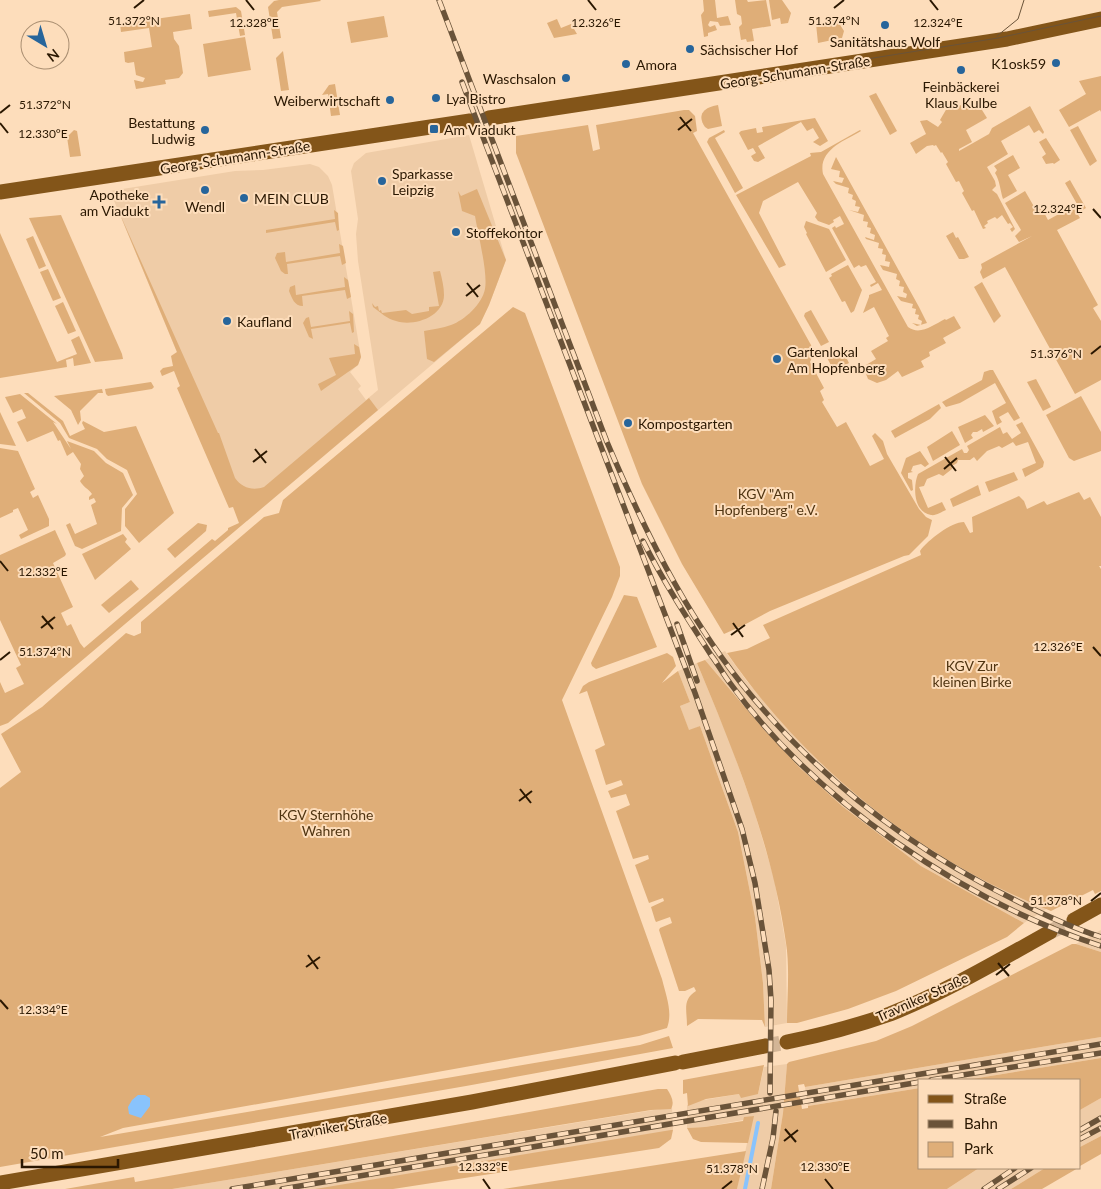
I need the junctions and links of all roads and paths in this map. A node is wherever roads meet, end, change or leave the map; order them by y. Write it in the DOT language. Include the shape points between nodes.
graph roads {
  1 [pos="1101,19"];
  2 [pos="488,118"];
  3 [pos="470,121"];
  4 [pos="0,192"];
  5 [pos="1101,905"];
  6 [pos="1074,920"];
  7 [pos="1050,932"];
  8 [pos="787,1042"];
  9 [pos="765,1046"];
  10 [pos="0,1183"];
  1 -- 2 [label="main road, Georg-Schumann-Straße" via="1006,39"];
  3 -- 4 [label="main road, Georg-Schumann-Straße"];
  5 -- 6 [label="main road"];
  7 -- 8 [label="main road, Travniker Straße" via="952,985 890,1013 843,1029"];
  9 -- 10 [label="main road, Travniker Straße" via="472,1102"];
}
